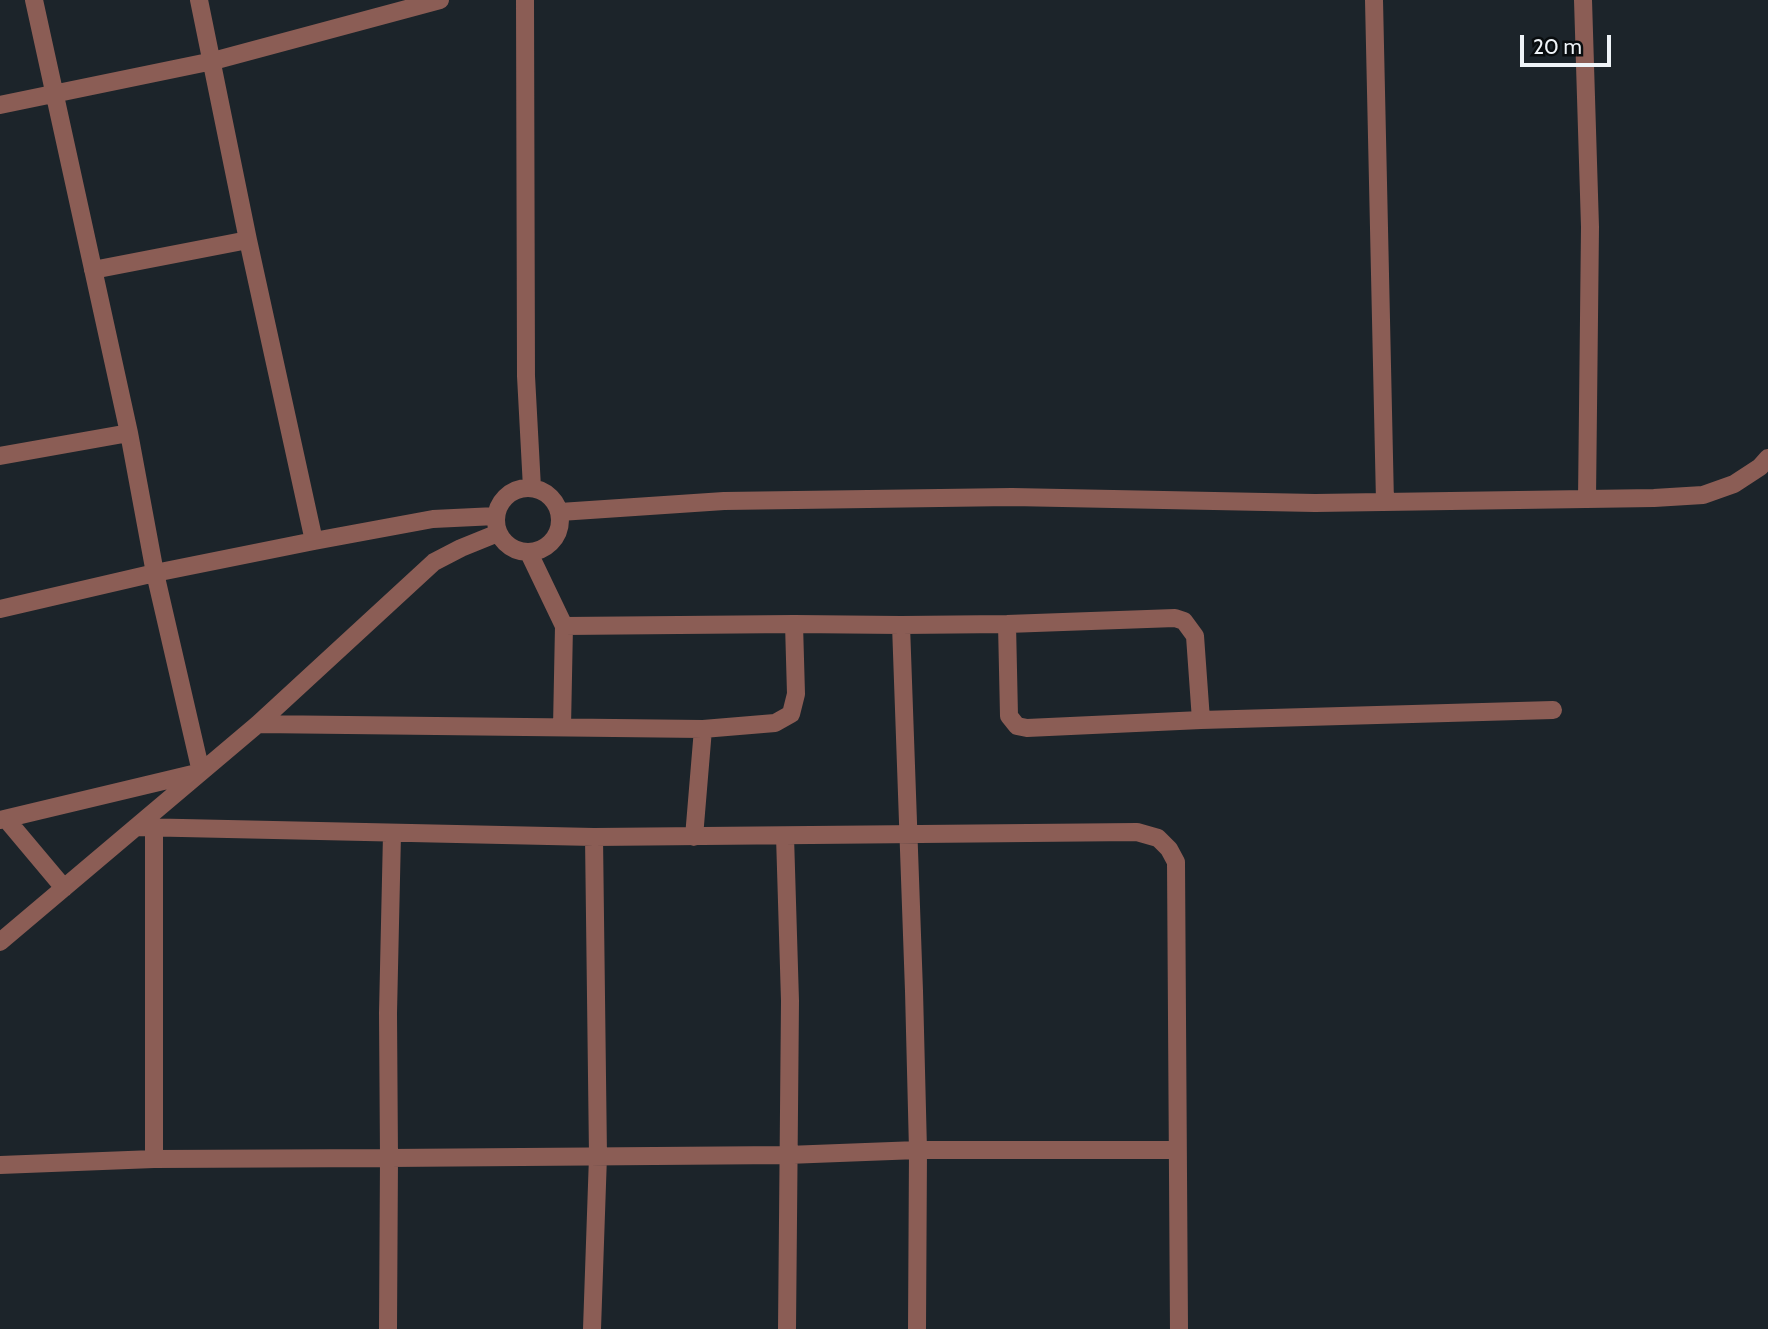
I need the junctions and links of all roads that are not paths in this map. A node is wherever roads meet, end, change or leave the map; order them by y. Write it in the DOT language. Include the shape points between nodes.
graph roads {
  1 [pos="34,0"];
  2 [pos="199,0"];
  3 [pos="440,0"];
  4 [pos="525,0"];
  5 [pos="1374,0"];
  6 [pos="1583,0"];
  7 [pos="213,61"];
  8 [pos="54,94"];
  9 [pos="0,106"];
  10 [pos="248,240"];
  11 [pos="93,270"];
  12 [pos="129,433"];
  13 [pos="0,456"];
  14 [pos="1768,458"];
  15 [pos="532,488"];
  16 [pos="1587,499"];
  17 [pos="1385,502"];
  18 [pos="560,512"];
  19 [pos="497,524"];
  20 [pos="314,541"];
  21 [pos="529,553"];
  22 [pos="155,573"];
  23 [pos="0,610"];
  24 [pos="1007,624"];
  25 [pos="794,625"];
  26 [pos="901,625"];
  27 [pos="564,626"];
  28 [pos="1553,710"];
  29 [pos="1201,720"];
  30 [pos="258,724"];
  31 [pos="562,727"];
  32 [pos="703,729"];
  33 [pos="201,772"];
  34 [pos="3,820"];
  35 [pos="145,827"];
  36 [pos="907,834"];
  37 [pos="392,835"];
  38 [pos="785,836"];
  39 [pos="694,837"];
  40 [pos="594,838"];
  41 [pos="64,888"];
  42 [pos="0,942"];
  43 [pos="918,1150"];
  44 [pos="1177,1150"];
  45 [pos="787,1155"];
  46 [pos="598,1157"];
  47 [pos="389,1158"];
  48 [pos="154,1159"];
  49 [pos="0,1165"];
  50 [pos="388,1329"];
  51 [pos="592,1329"];
  52 [pos="787,1329"];
  53 [pos="917,1329"];
  54 [pos="1179,1329"];
  1 -- 8 [label="street"];
  2 -- 7 [label="street"];
  3 -- 7 [label="street"];
  4 -- 15 [label="street" via="526,376"];
  5 -- 17 [label="street"];
  6 -- 16 [label="street" via="1590,227"];
  7 -- 8 [label="street"];
  7 -- 10 [label="street"];
  8 -- 9 [label="street"];
  8 -- 11 [label="street"];
  10 -- 11 [label="street"];
  10 -- 20 [label="street"];
  11 -- 12 [label="street"];
  12 -- 13 [label="street"];
  12 -- 22 [label="street"];
  14 -- 16 [label="street" via="1734,484 1703,495"];
  15 -- 18 [label="street" via="550,496"];
  15 -- 19 [label="street" via="516,490 502,500"];
  16 -- 17 [label="street"];
  17 -- 18 [label="street" via="1012,497 724,501"];
  18 -- 21 [label="street" via="554,540"];
  19 -- 20 [label="street" via="433,519"];
  19 -- 21 [label="street" via="510,547"];
  19 -- 30 [label="street" via="434,562"];
  20 -- 22 [label="street"];
  21 -- 27 [label="street"];
  22 -- 23 [label="street"];
  22 -- 33 [label="street"];
  24 -- 26 [label="street"];
  24 -- 29 [label="street" via="1184,621 1195,636"];
  24 -- 29 [label="street" via="1009,716 1017,726"];
  25 -- 26 [label="street"];
  25 -- 27 [label="street"];
  25 -- 32 [label="street" via="796,695 790,714 775,723"];
  26 -- 36 [label="street"];
  27 -- 31 [label="street"];
  28 -- 29 [label="street"];
  30 -- 31 [label="street"];
  30 -- 33 [label="street"];
  31 -- 32 [label="street"];
  32 -- 39 [label="street"];
  33 -- 34 [label="street"];
  33 -- 35 [label="street"];
  34 -- 41 [label="street"];
  35 -- 37 [label="street"];
  35 -- 41 [label="street"];
  35 -- 48 [label="street"];
  36 -- 38 [label="street"];
  36 -- 43 [label="street"];
  36 -- 44 [label="street" via="1137,832 1158,838 1169,849 1176,862"];
  37 -- 40 [label="street"];
  37 -- 47 [label="street"];
  38 -- 39 [label="street"];
  38 -- 45 [label="street" via="790,1001"];
  39 -- 40 [label="street"];
  40 -- 46 [label="street"];
  41 -- 42 [label="street"];
  43 -- 44 [label="street"];
  43 -- 45 [label="street"];
  43 -- 53 [label="street"];
  44 -- 54 [label="street"];
  45 -- 46 [label="street"];
  45 -- 52 [label="street"];
  46 -- 47 [label="street"];
  46 -- 51 [label="street"];
  47 -- 48 [label="street"];
  47 -- 50 [label="street"];
  48 -- 49 [label="street"];
}
